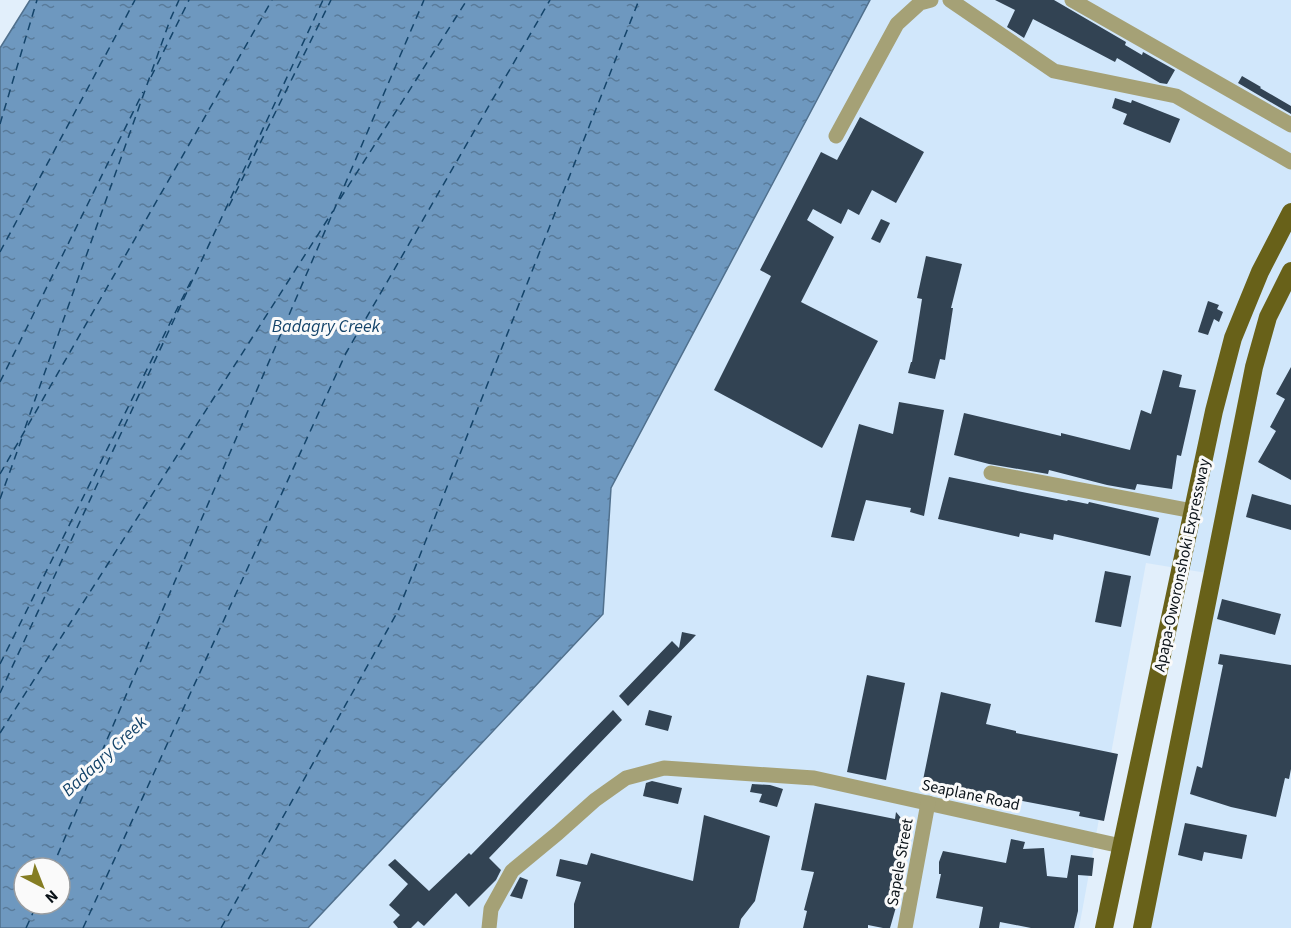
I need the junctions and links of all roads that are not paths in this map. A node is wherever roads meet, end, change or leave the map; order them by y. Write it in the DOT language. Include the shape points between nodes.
graph roads {
  1 [pos="931,0"];
  2 [pos="950,0"];
  3 [pos="1071,0"];
  4 [pos="1291,125"];
  5 [pos="836,136"];
  6 [pos="1291,162"];
  7 [pos="1291,212"];
  8 [pos="1291,271"];
  9 [pos="991,473"];
  10 [pos="1193,512"];
  11 [pos="928,803"];
  12 [pos="1121,846"];
  13 [pos="489,928"];
  14 [pos="905,928"];
  15 [pos="1104,928"];
  16 [pos="1142,928"];
  1 -- 5 [label="street" via="920,3 897,24"];
  2 -- 6 [label="street" via="1054,71 1176,96"];
  3 -- 4 [label="street"];
  7 -- 10 [label="main road, Apapa-Oworonshoki Expressway" via="1260,272 1233,338"];
  8 -- 16 [label="main road, Apapa-Oworonshoki Expressway" via="1268,317 1254,367"];
  9 -- 10 [label="street"];
  10 -- 12 [label="main road, Apapa-Oworonshoki Expressway"];
  11 -- 12 [label="street, Seaplane Road"];
  11 -- 13 [label="street, Seaplane Road" via="814,778 664,768 626,778 512,870 491,909"];
  11 -- 14 [label="street, Sapele Street"];
  12 -- 15 [label="main road, Apapa-Oworonshoki Expressway"];
}
